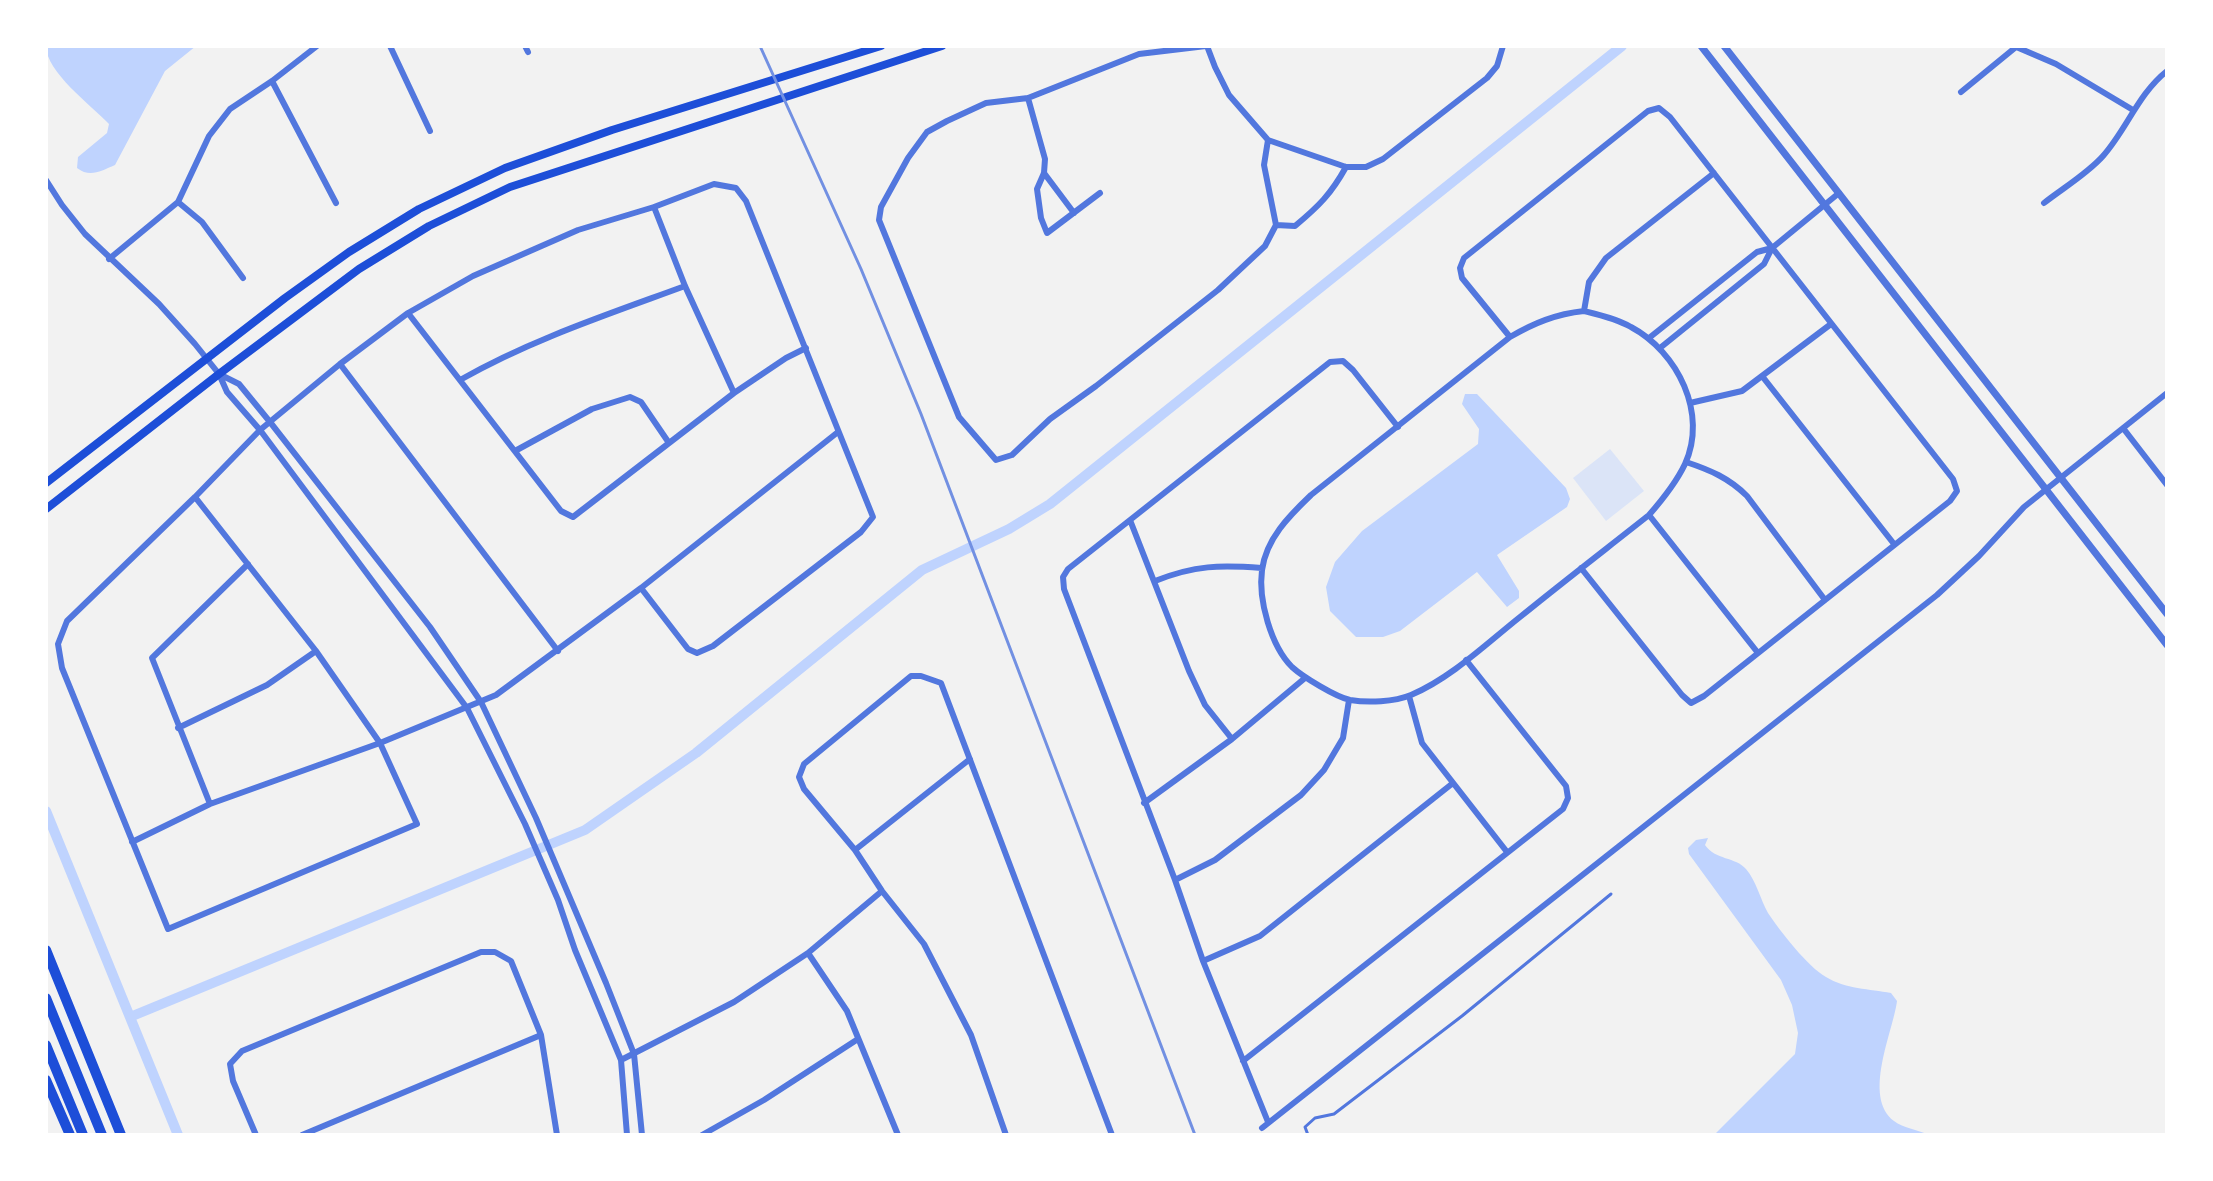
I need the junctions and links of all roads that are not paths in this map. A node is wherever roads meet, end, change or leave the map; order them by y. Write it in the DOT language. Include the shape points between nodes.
graph roads {
  1 [pos="317,46"];
  2 [pos="390,46"];
  3 [pos="881,46"];
  4 [pos="942,46"];
  5 [pos="1207,46"];
  6 [pos="1503,46"];
  7 [pos="1701,46"];
  8 [pos="1724,46"];
  9 [pos="2015,46"];
  10 [pos="2167,71"];
  11 [pos="272,81"];
  12 [pos="1961,92"];
  13 [pos="1028,98"];
  14 [pos="2133,110"];
  15 [pos="430,131"];
  16 [pos="1268,140"];
  17 [pos="1346,167"];
  18 [pos="1044,173"];
  19 [pos="1714,173"];
  20 [pos="46,180"];
  21 [pos="1100,193"];
  22 [pos="1839,193"];
  23 [pos="178,202"];
  24 [pos="336,203"];
  25 [pos="2044,203"];
  26 [pos="1824,205"];
  27 [pos="654,207"];
  28 [pos="1074,213"];
  29 [pos="1276,225"];
  30 [pos="1772,248"];
  31 [pos="109,259"];
  32 [pos="243,278"];
  33 [pos="685,286"];
  34 [pos="1584,311"];
  35 [pos="408,313"];
  36 [pos="1831,324"];
  37 [pos="1510,337"];
  38 [pos="1649,338"];
  39 [pos="806,348"];
  40 [pos="1660,348"];
  41 [pos="207,359"];
  42 [pos="340,364"];
  43 [pos="219,374"];
  44 [pos="1762,376"];
  45 [pos="460,380"];
  46 [pos="734,393"];
  47 [pos="2167,393"];
  48 [pos="1690,403"];
  49 [pos="270,422"];
  50 [pos="1398,427"];
  51 [pos="2123,428"];
  52 [pos="260,430"];
  53 [pos="838,432"];
  54 [pos="669,443"];
  55 [pos="515,451"];
  56 [pos="1686,462"];
  57 [pos="2061,477"];
  58 [pos="46,483"];
  59 [pos="2167,485"];
  60 [pos="2045,490"];
  61 [pos="195,497"];
  62 [pos="46,509"];
  63 [pos="1649,515"];
  64 [pos="1130,520"];
  65 [pos="1894,544"];
  66 [pos="248,564"];
  67 [pos="1262,568"];
  68 [pos="1581,568"];
  69 [pos="1155,581"];
  70 [pos="641,588"];
  71 [pos="1825,600"];
  72 [pos="2167,614"];
  73 [pos="2167,645"];
  74 [pos="316,651"];
  75 [pos="558,651"];
  76 [pos="1758,653"];
  77 [pos="1466,660"];
  78 [pos="1305,678"];
  79 [pos="1409,696"];
  80 [pos="1349,700"];
  81 [pos="481,702"];
  82 [pos="467,708"];
  83 [pos="178,728"];
  84 [pos="1232,739"];
  85 [pos="380,743"];
  86 [pos="970,759"];
  87 [pos="1453,783"];
  88 [pos="1144,803"];
  89 [pos="210,804"];
  90 [pos="132,842"];
  91 [pos="855,850"];
  92 [pos="1507,852"];
  93 [pos="1175,880"];
  94 [pos="882,891"];
  95 [pos="1611,894"];
  96 [pos="46,950"];
  97 [pos="808,953"];
  98 [pos="1203,961"];
  99 [pos="46,998"];
  100 [pos="541,1035"];
  101 [pos="858,1039"];
  102 [pos="46,1045"];
  103 [pos="634,1054"];
  104 [pos="621,1060"];
  105 [pos="1243,1061"];
  106 [pos="46,1080"];
  107 [pos="1268,1122"];
  108 [pos="1262,1128"];
  109 [pos="70,1135"];
  110 [pos="83,1135"];
  111 [pos="102,1135"];
  112 [pos="121,1135"];
  113 [pos="256,1135"];
  114 [pos="302,1135"];
  115 [pos="557,1135"];
  116 [pos="627,1135"];
  117 [pos="642,1135"];
  118 [pos="702,1135"];
  119 [pos="898,1135"];
  120 [pos="1006,1135"];
  121 [pos="1112,1135"];
  122 [pos="1308,1135"];
  1 -- 11 [label="street"];
  2 -- 15 [label="street"];
  3 -- 41 [label="main road" via="505,168 419,209 349,252"];
  4 -- 43 [label="main road" via="510,187 429,226 359,269"];
  5 -- 13 [label="street" via="1139,54"];
  5 -- 16 [label="street" via="1229,95"];
  6 -- 17 [label="street" via="1487,78 1383,159 1366,167"];
  7 -- 26 [label="street"];
  8 -- 22 [label="street"];
  9 -- 12 [label="street"];
  9 -- 14 [label="street"];
  10 -- 14 [label="street"];
  11 -- 23 [label="street" via="230,109 209,136"];
  11 -- 24 [label="street"];
  13 -- 18 [label="street"];
  13 -- 29 [label="street" via="986,103 927,132 893,181 879,220 959,417 996,460 1012,455 1050,419 1218,290 1265,246"];
  14 -- 25 [label="street" via="2102,157"];
  16 -- 17 [label="street"];
  16 -- 29 [label="street" via="1264,165"];
  17 -- 29 [label="street" via="1331,193 1295,226"];
  18 -- 28 [label="street"];
  18 -- 28 [label="street" via="1037,189 1047,233"];
  19 -- 30 [label="street"];
  19 -- 34 [label="street" via="1606,258 1589,282"];
  19 -- 37 [label="street" via="1670,117 1659,108 1648,111 1464,258 1462,278"];
  20 -- 31 [label="street"];
  21 -- 28 [label="street"];
  22 -- 26 [label="street"];
  22 -- 57 [label="street"];
  23 -- 31 [label="street"];
  23 -- 32 [label="street" via="202,222"];
  26 -- 30 [label="street"];
  26 -- 60 [label="street"];
  27 -- 33 [label="street"];
  27 -- 35 [label="street" via="578,230 473,276"];
  27 -- 39 [label="street" via="714,184 736,188"];
  30 -- 36 [label="street"];
  30 -- 38 [label="street" via="1757,252"];
  30 -- 40 [label="street" via="1764,264"];
  31 -- 41 [label="street" via="159,304"];
  33 -- 45 [label="street" via="531,344"];
  33 -- 46 [label="street"];
  34 -- 37 [label="street" via="1534,323"];
  34 -- 38 [label="street"];
  35 -- 42 [label="street"];
  35 -- 45 [label="street"];
  36 -- 44 [label="street"];
  36 -- 65 [label="street" via="1953,479 1957,491"];
  37 -- 50 [label="street"];
  38 -- 40 [label="street"];
  39 -- 46 [label="street"];
  39 -- 53 [label="street"];
  40 -- 48 [label="street" via="1682,379"];
  41 -- 43 [label="street"];
  41 -- 58 [label="main road"];
  42 -- 49 [label="street"];
  42 -- 75 [label="street"];
  43 -- 49 [label="street" via="239,384"];
  43 -- 52 [label="street" via="227,392"];
  43 -- 62 [label="main road"];
  44 -- 48 [label="street" via="1742,391"];
  44 -- 65 [label="street"];
  45 -- 55 [label="street"];
  46 -- 54 [label="street"];
  47 -- 51 [label="street"];
  48 -- 56 [label="street" via="1693,438"];
  49 -- 52 [label="street"];
  49 -- 81 [label="street" via="430,627"];
  50 -- 64 [label="street" via="1353,370 1343,361 1330,362"];
  50 -- 67 [label="street" via="1284,521"];
  51 -- 57 [label="street"];
  51 -- 59 [label="street"];
  52 -- 61 [label="street"];
  52 -- 82 [label="street"];
  53 -- 70 [label="street"];
  53 -- 70 [label="street" via="873,517 861,532 697,653 688,649"];
  54 -- 55 [label="street" via="641,402 630,397 592,409"];
  54 -- 55 [label="street" via="573,517 561,511"];
  56 -- 63 [label="street"];
  56 -- 71 [label="street" via="1733,482"];
  57 -- 60 [label="street"];
  57 -- 72 [label="street"];
  60 -- 73 [label="street"];
  60 -- 107 [label="street" via="1937,595"];
  61 -- 66 [label="street"];
  61 -- 90 [label="street" via="67,621 58,644 62,668"];
  63 -- 68 [label="street"];
  63 -- 76 [label="street"];
  64 -- 69 [label="street"];
  64 -- 88 [label="street" via="1063,577"];
  65 -- 71 [label="street"];
  66 -- 74 [label="street"];
  66 -- 83 [label="street" via="152,658"];
  67 -- 69 [label="street" via="1212,566"];
  67 -- 78 [label="street" via="1268,621 1290,665"];
  68 -- 76 [label="street" via="1691,703"];
  68 -- 77 [label="street"];
  69 -- 84 [label="street" via="1205,705"];
  70 -- 75 [label="street"];
  71 -- 76 [label="street"];
  74 -- 83 [label="street" via="267,685"];
  74 -- 85 [label="street"];
  75 -- 81 [label="street"];
  77 -- 79 [label="street"];
  77 -- 92 [label="street" via="1566,786 1563,809"];
  78 -- 80 [label="street"];
  78 -- 84 [label="street"];
  79 -- 80 [label="street"];
  79 -- 87 [label="street" via="1422,743"];
  80 -- 93 [label="street" via="1343,738 1301,795 1215,860"];
  81 -- 82 [label="street"];
  81 -- 103 [label="street" via="539,825"];
  82 -- 85 [label="street"];
  82 -- 104 [label="street" via="558,900"];
  83 -- 89 [label="street"];
  84 -- 88 [label="street"];
  85 -- 89 [label="street"];
  85 -- 90 [label="street" via="417,824 168,929"];
  86 -- 91 [label="street"];
  86 -- 91 [label="street" via="941,683 911,676 804,764 799,777"];
  86 -- 121 [label="street"];
  87 -- 92 [label="street"];
  87 -- 98 [label="street" via="1260,936"];
  88 -- 93 [label="street"];
  89 -- 90 [label="street"];
  91 -- 94 [label="street"];
  92 -- 105 [label="street"];
  93 -- 98 [label="street"];
  94 -- 97 [label="street"];
  94 -- 120 [label="street" via="924,944 971,1035"];
  95 -- 122 [label="lane" via="1334,1114 1315,1118 1305,1127"];
  96 -- 112 [label="highway"];
  97 -- 101 [label="street" via="847,1011"];
  97 -- 103 [label="street" via="734,1002"];
  98 -- 105 [label="street"];
  99 -- 111 [label="highway"];
  100 -- 113 [label="street" via="511,961 495,952 481,952 242,1051 230,1064"];
  100 -- 114 [label="street"];
  100 -- 115 [label="street"];
  101 -- 118 [label="street"];
  101 -- 119 [label="street"];
  102 -- 110 [label="highway"];
  103 -- 104 [label="street"];
  103 -- 117 [label="street"];
  104 -- 116 [label="street"];
  105 -- 107 [label="street"];
  106 -- 109 [label="highway"];
  107 -- 108 [label="street"];
}
